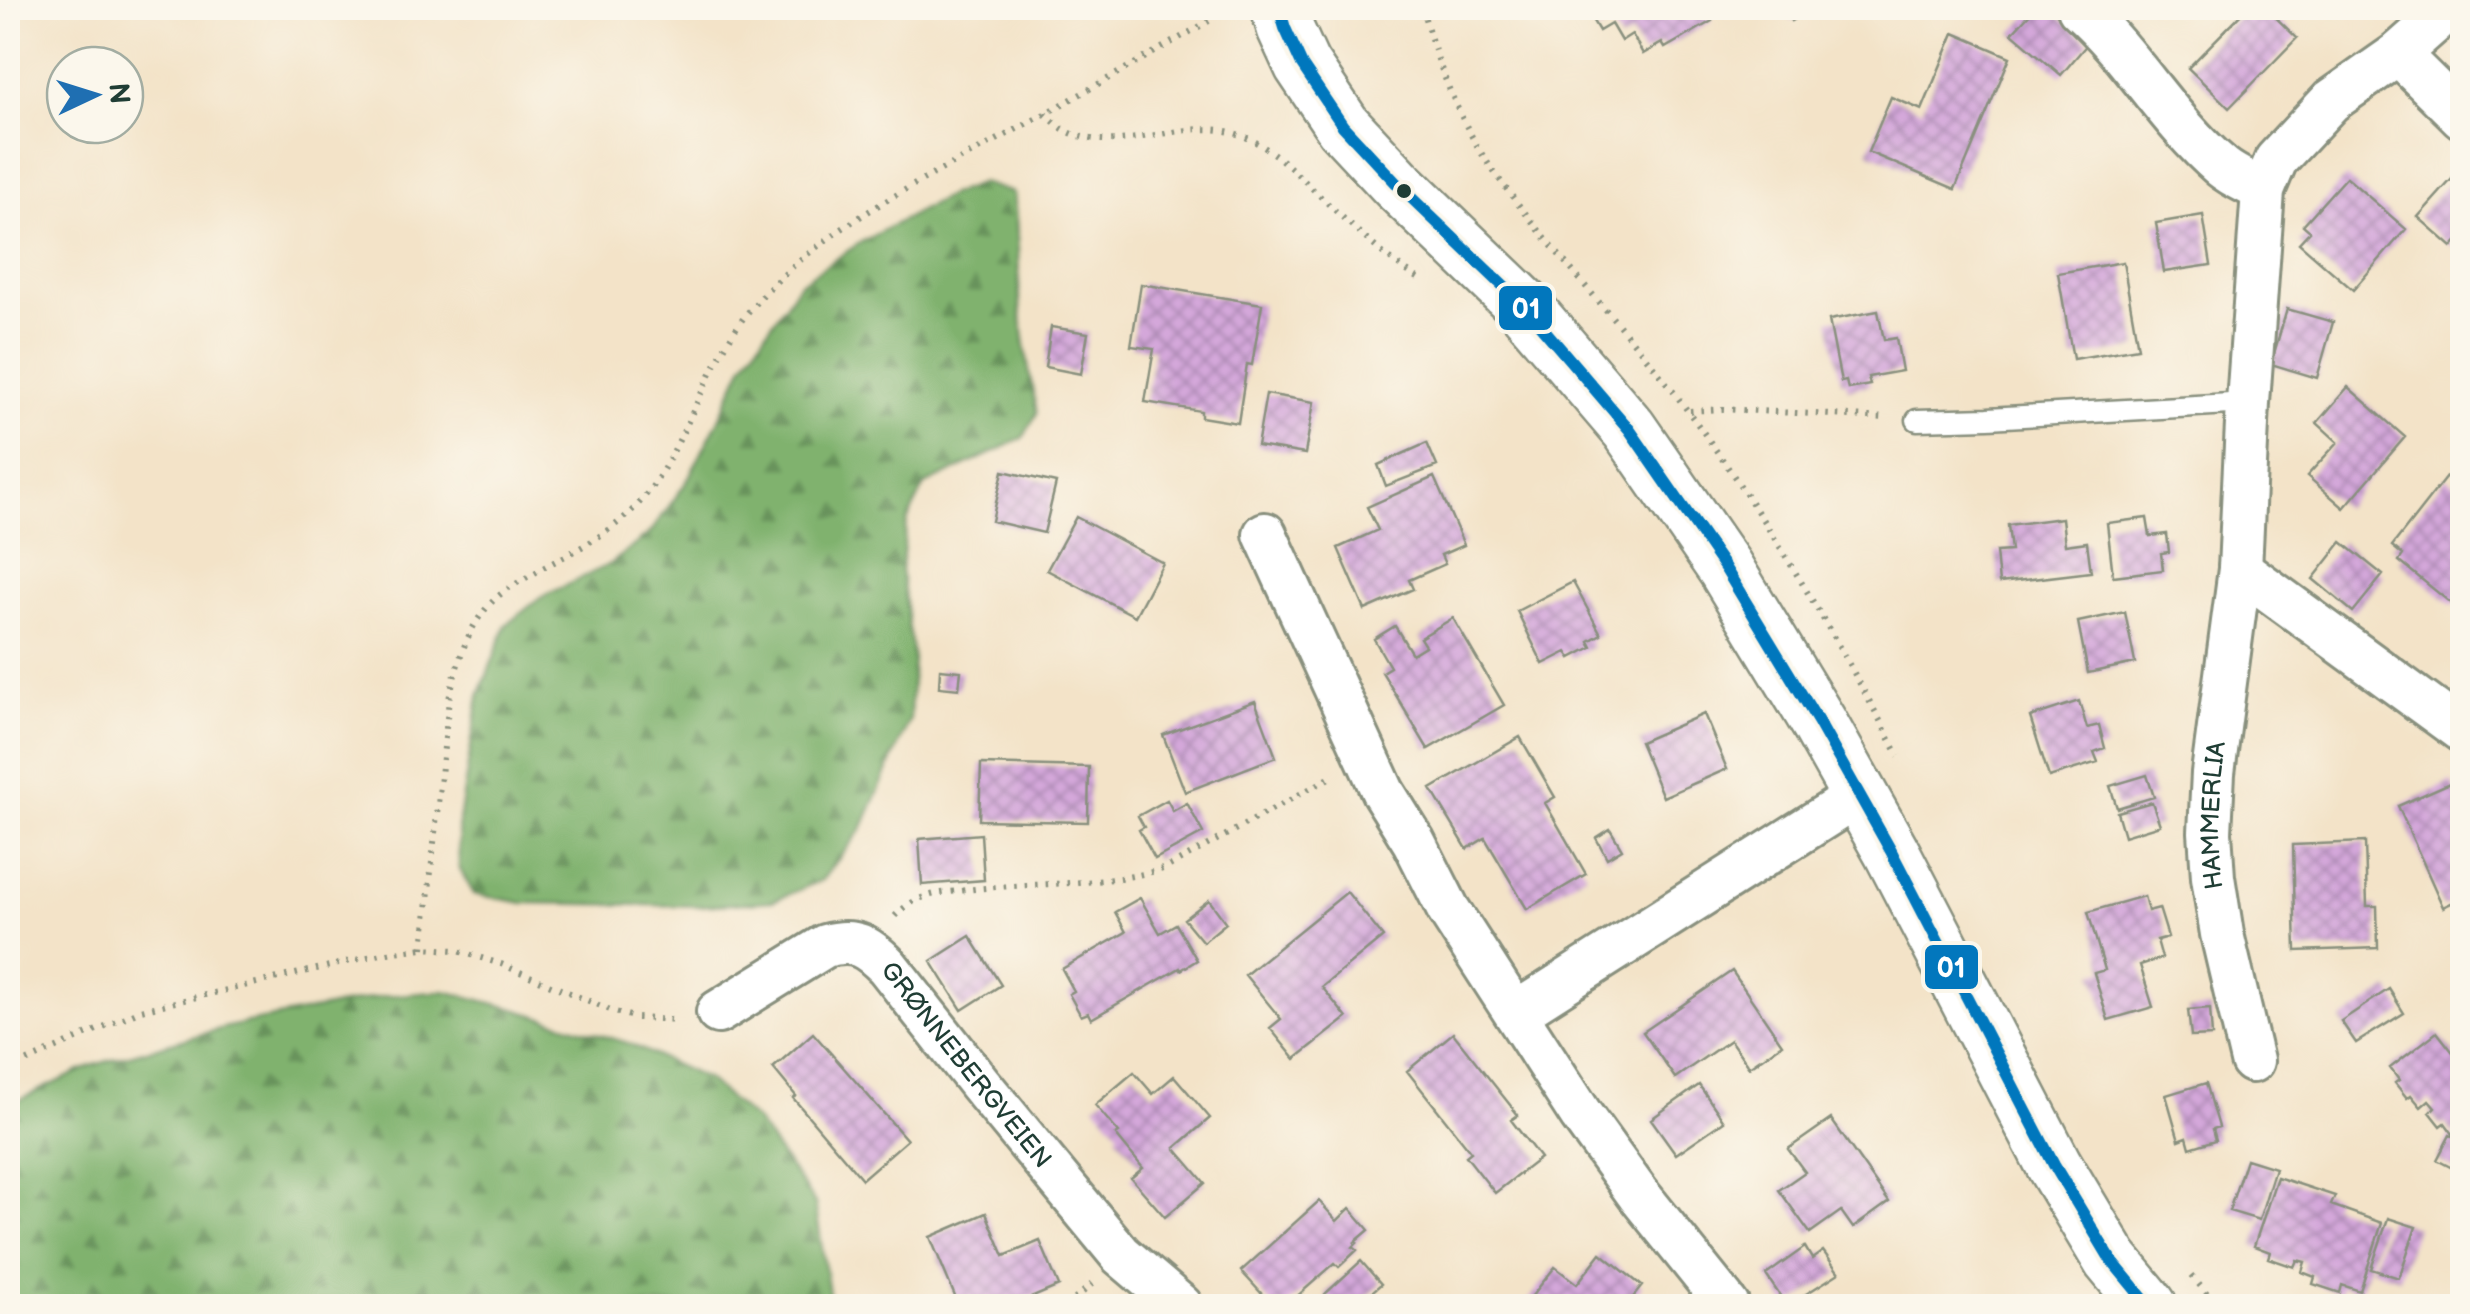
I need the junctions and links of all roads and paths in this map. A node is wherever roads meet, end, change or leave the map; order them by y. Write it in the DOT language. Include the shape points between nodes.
graph roads {
  1 [pos="1279,8"];
  2 [pos="2079,8"];
  3 [pos="2450,8"];
  4 [pos="1210,21"];
  5 [pos="2398,54"];
  6 [pos="1045,114"];
  7 [pos="2462,116"];
  8 [pos="2263,191"];
  9 [pos="1430,286"];
  10 [pos="2248,403"];
  11 [pos="1688,411"];
  12 [pos="1917,420"];
  13 [pos="1265,534"];
  14 [pos="2240,569"];
  15 [pos="2462,731"];
  16 [pos="1367,758"];
  17 [pos="1860,794"];
  18 [pos="422,948"];
  19 [pos="870,949"];
  20 [pos="718,1012"];
  21 [pos="1516,1014"];
  22 [pos="2252,1061"];
  23 [pos="8,1070"];
  24 [pos="1180,1306"];
  25 [pos="1728,1306"];
  26 [pos="2149,1306"];
  1 -- 17 [label="main road" via="1302,65 1343,126 1522,304 1630,428 1764,630"];
  2 -- 8 [label="street" via="2224,169"];
  3 -- 5 [label="street, HAMMERLIA"];
  4 -- 6 [label="path"];
  5 -- 7 [label="street"];
  5 -- 8 [label="street, HAMMERLIA" via="2332,102 2276,160"];
  6 -- 9 [label="path" via="1063,128 1110,140 1190,129 1241,135 1265,147 1368,241"];
  6 -- 18 [label="path" via="889,198 786,271 751,308 718,359 641,501 589,543 492,602 465,644 449,699"];
  8 -- 10 [label="street, HAMMERLIA"];
  10 -- 12 [label="lane"];
  10 -- 14 [label="street, HAMMERLIA"];
  11 -- 12 [label="path"];
  13 -- 16 [label="street"];
  14 -- 15 [label="street"];
  14 -- 22 [label="street, HAMMERLIA" via="2210,832 2222,934"];
  16 -- 19 [label="path" via="1166,868 928,896 904,906"];
  16 -- 21 [label="street" via="1448,909"];
  17 -- 21 [label="street"];
  17 -- 26 [label="main road" via="2054,1165 2111,1260"];
  18 -- 20 [label="path" via="501,964 637,1018 687,1020"];
  18 -- 23 [label="path" via="141,1010"];
  19 -- 20 [label="street, GRØNNEBERGVEIEN" via="825,946"];
  19 -- 24 [label="street, GRØNNEBERGVEIEN" via="1121,1255"];
  21 -- 25 [label="street" via="1581,1115"];
}
